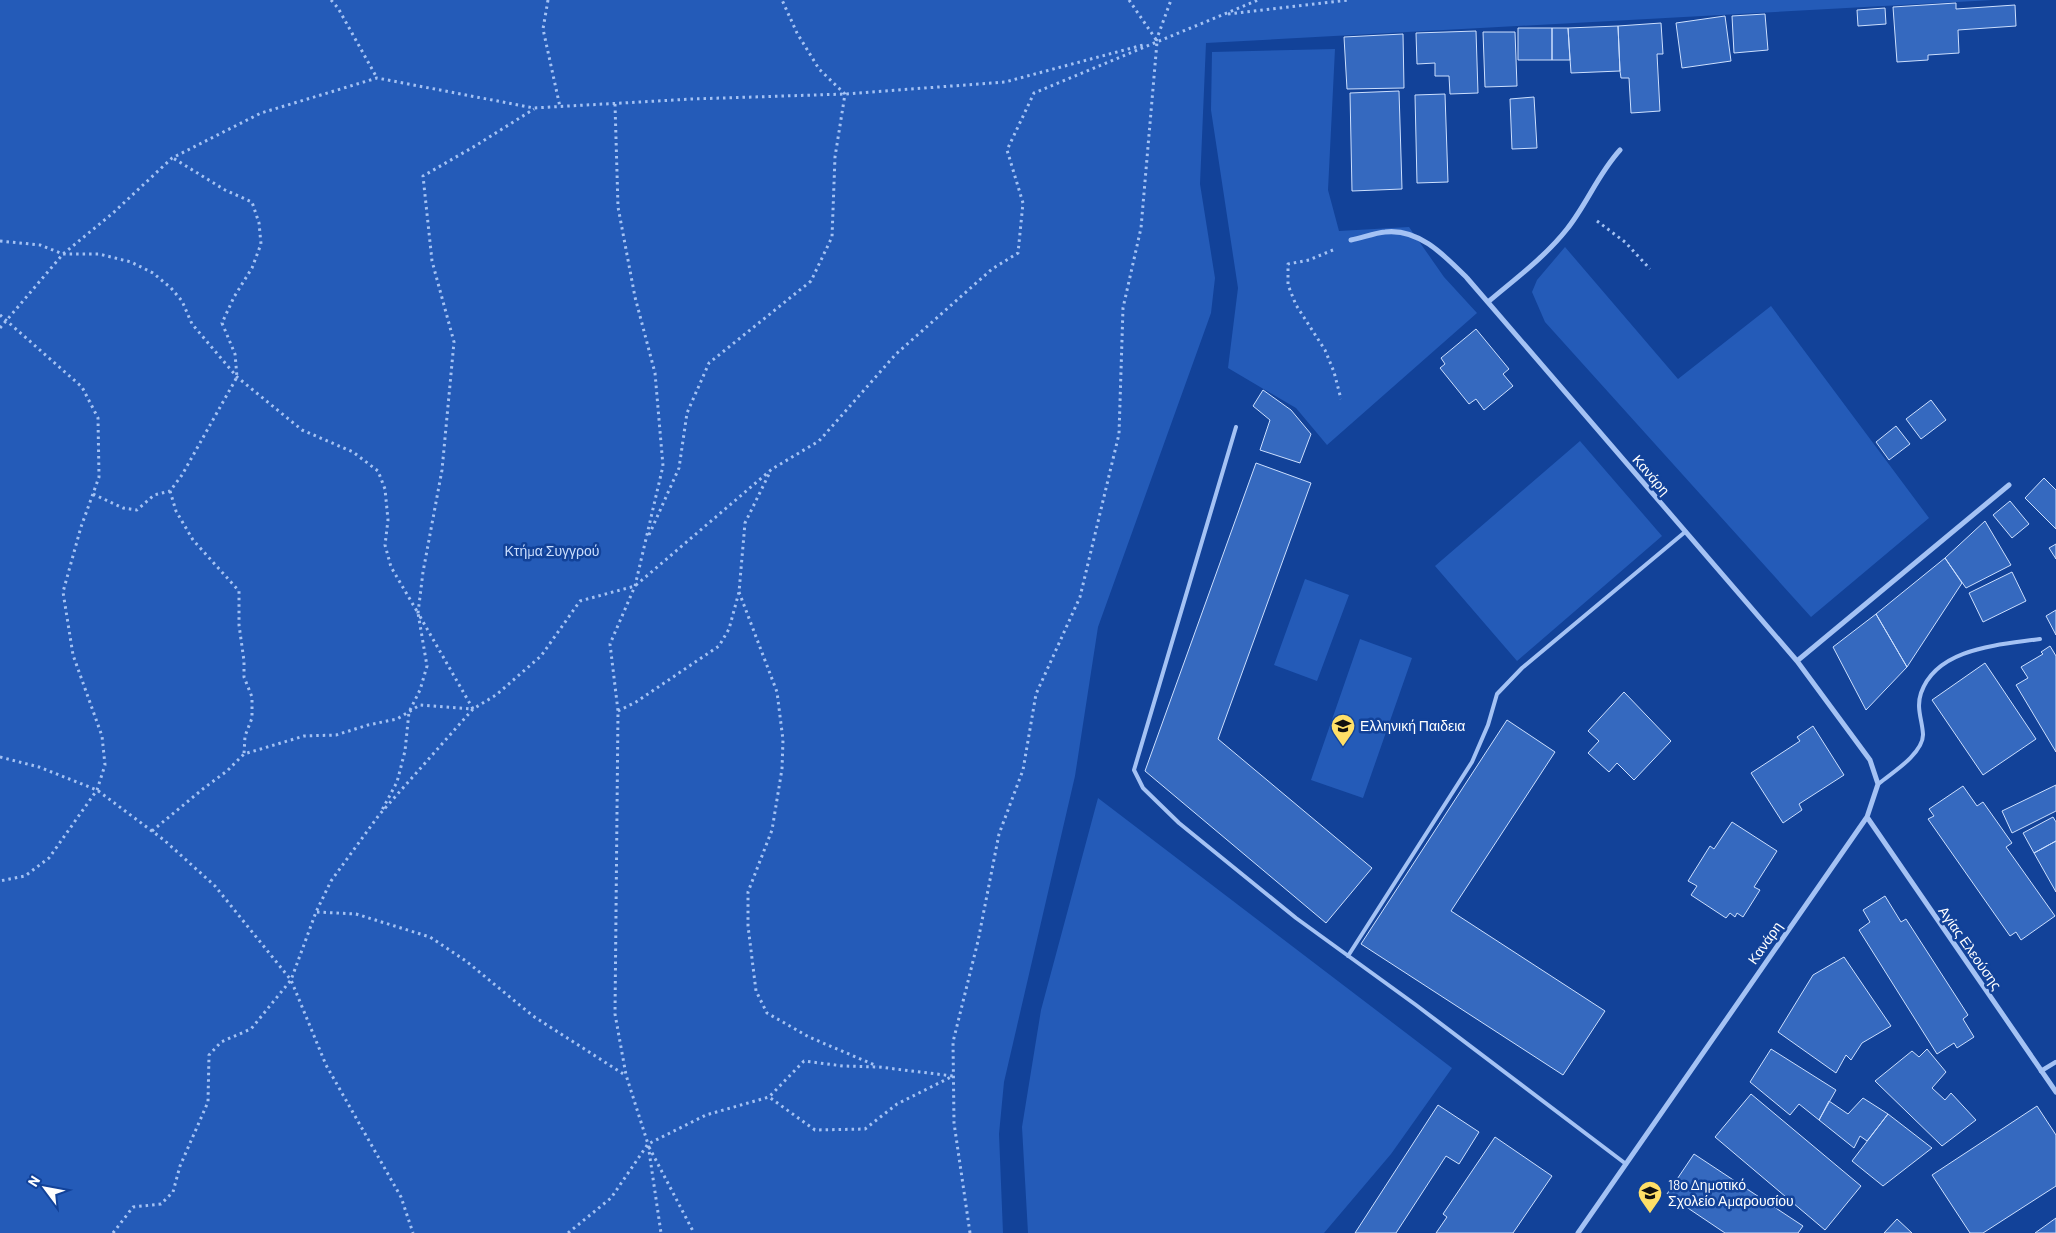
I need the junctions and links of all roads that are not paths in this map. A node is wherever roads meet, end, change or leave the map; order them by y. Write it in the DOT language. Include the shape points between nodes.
graph roads {
  1 [pos="1620,150"];
  2 [pos="1351,240"];
  3 [pos="1488,302"];
  4 [pos="1236,427"];
  5 [pos="2009,485"];
  6 [pos="1685,532"];
  7 [pos="2040,640"];
  8 [pos="1797,661"];
  9 [pos="1878,784"];
  10 [pos="1866,817"];
  11 [pos="1348,956"];
  12 [pos="2056,1062"];
  13 [pos="2042,1071"];
  14 [pos="2056,1092"];
  15 [pos="1626,1164"];
  16 [pos="1578,1233"];
  1 -- 3 [label="street" via="1602,172 1580,210 1551,246"];
  2 -- 3 [label="street, Κανάρη" via="1385,232 1405,232 1426,242 1448,260"];
  3 -- 6 [label="street, Κανάρη"];
  4 -- 11 [label="lane" via="1134,770 1143,788 1179,823"];
  5 -- 8 [label="street"];
  6 -- 8 [label="street, Κανάρη"];
  6 -- 11 [label="lane" via="1522,668 1498,694 1472,762"];
  7 -- 9 [label="lane" via="1993,645 1961,654 1936,670 1921,692 1918,712 1923,736 1914,754"];
  8 -- 9 [label="street, Κανάρη" via="1870,760"];
  9 -- 10 [label="street, Κανάρη"];
  10 -- 13 [label="street, Αγίας Ελεούσης"];
  10 -- 15 [label="street, Κανάρη"];
  11 -- 15 [label="lane"];
  12 -- 13 [label="street"];
  13 -- 14 [label="street, Αγίας Ελεούσης"];
  15 -- 16 [label="street, Κανάρη"];
}
